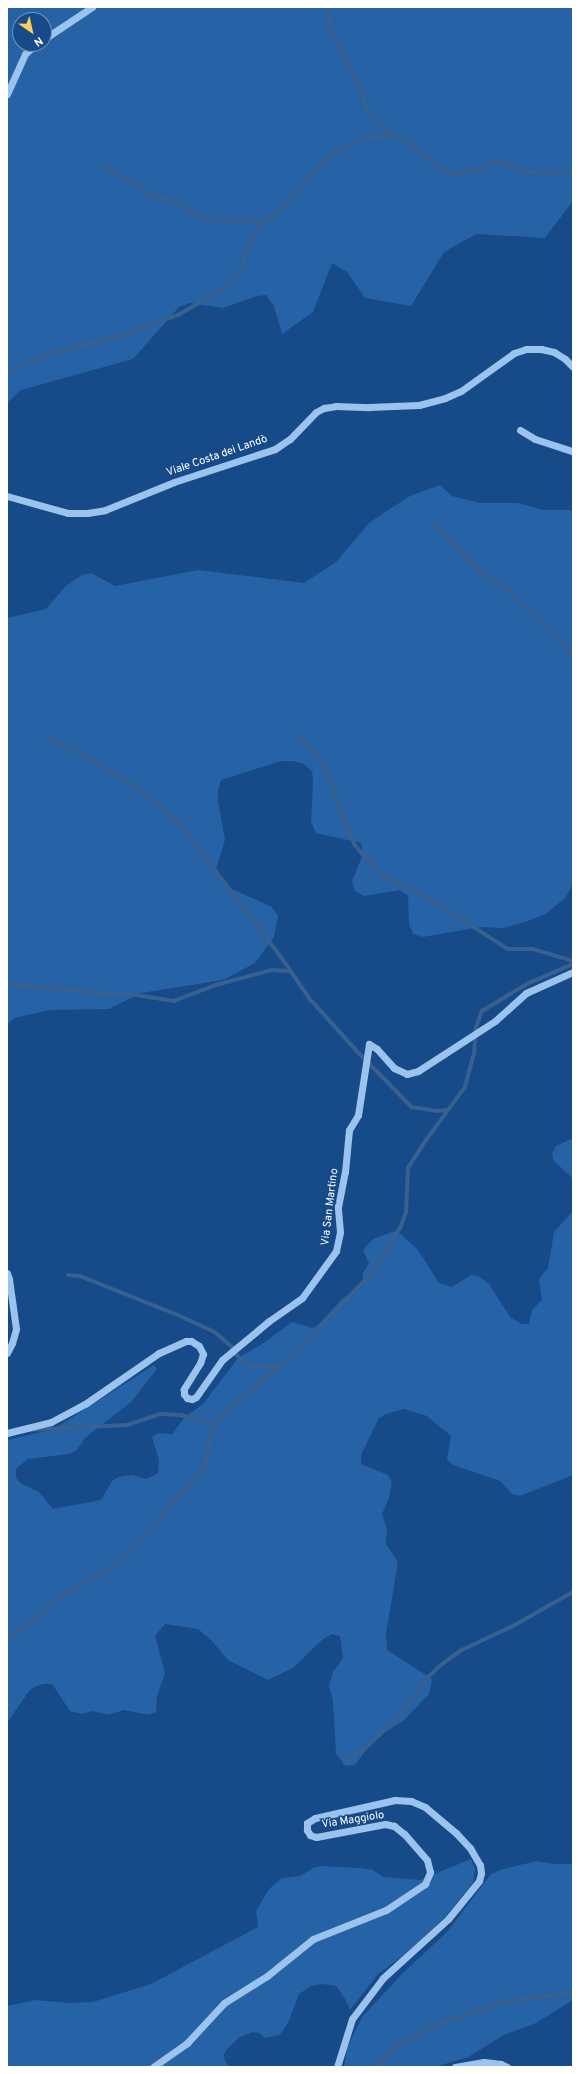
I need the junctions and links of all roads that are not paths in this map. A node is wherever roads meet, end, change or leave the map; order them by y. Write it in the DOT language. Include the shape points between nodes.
graph roads {
  1 [pos="92,7"];
  2 [pos="52,34"];
  3 [pos="27,52"];
  4 [pos="7,94"];
  5 [pos="573,367"];
  6 [pos="520,430"];
  7 [pos="573,451"];
  8 [pos="7,496"];
  9 [pos="573,972"];
  10 [pos="7,1273"];
  11 [pos="7,1353"];
  12 [pos="7,1434"];
  13 [pos="153,2067"];
  14 [pos="337,2067"];
  15 [pos="455,2067"];
  16 [pos="507,2067"];
  1 -- 2 [label="street"];
  3 -- 4 [label="street"];
  5 -- 8 [label="street, Viale Costa dei Landò" via="565,358 554,352 526,349 514,353 461,391 445,398 419,405 324,408 316,412 290,439 275,449 174,482 105,510 68,513"];
  6 -- 7 [label="street" via="535,439"];
  9 -- 12 [label="street, Via San Martino" via="526,993 495,1021 418,1071 407,1074 394,1068 369,1044 358,1114 349,1130 338,1207 340,1232 336,1251 302,1298 269,1321 222,1360 196,1397 187,1398 184,1389 200,1364 203,1354 199,1346 186,1341 159,1353 86,1404 51,1422"];
  10 -- 11 [label="street" via="16,1329"];
  13 -- 14 [label="street, Via Maggiolo" via="187,2043 224,2003 267,1976 313,1939 386,1910 426,1884 430,1872 427,1860 394,1826 385,1824 316,1837 310,1835 307,1830 307,1823 315,1818 395,1800 412,1801 425,1807 470,1848 480,1865 479,1881 448,1919 383,1978 352,2019"];
  15 -- 16 [label="street" via="484,2062"];
}
